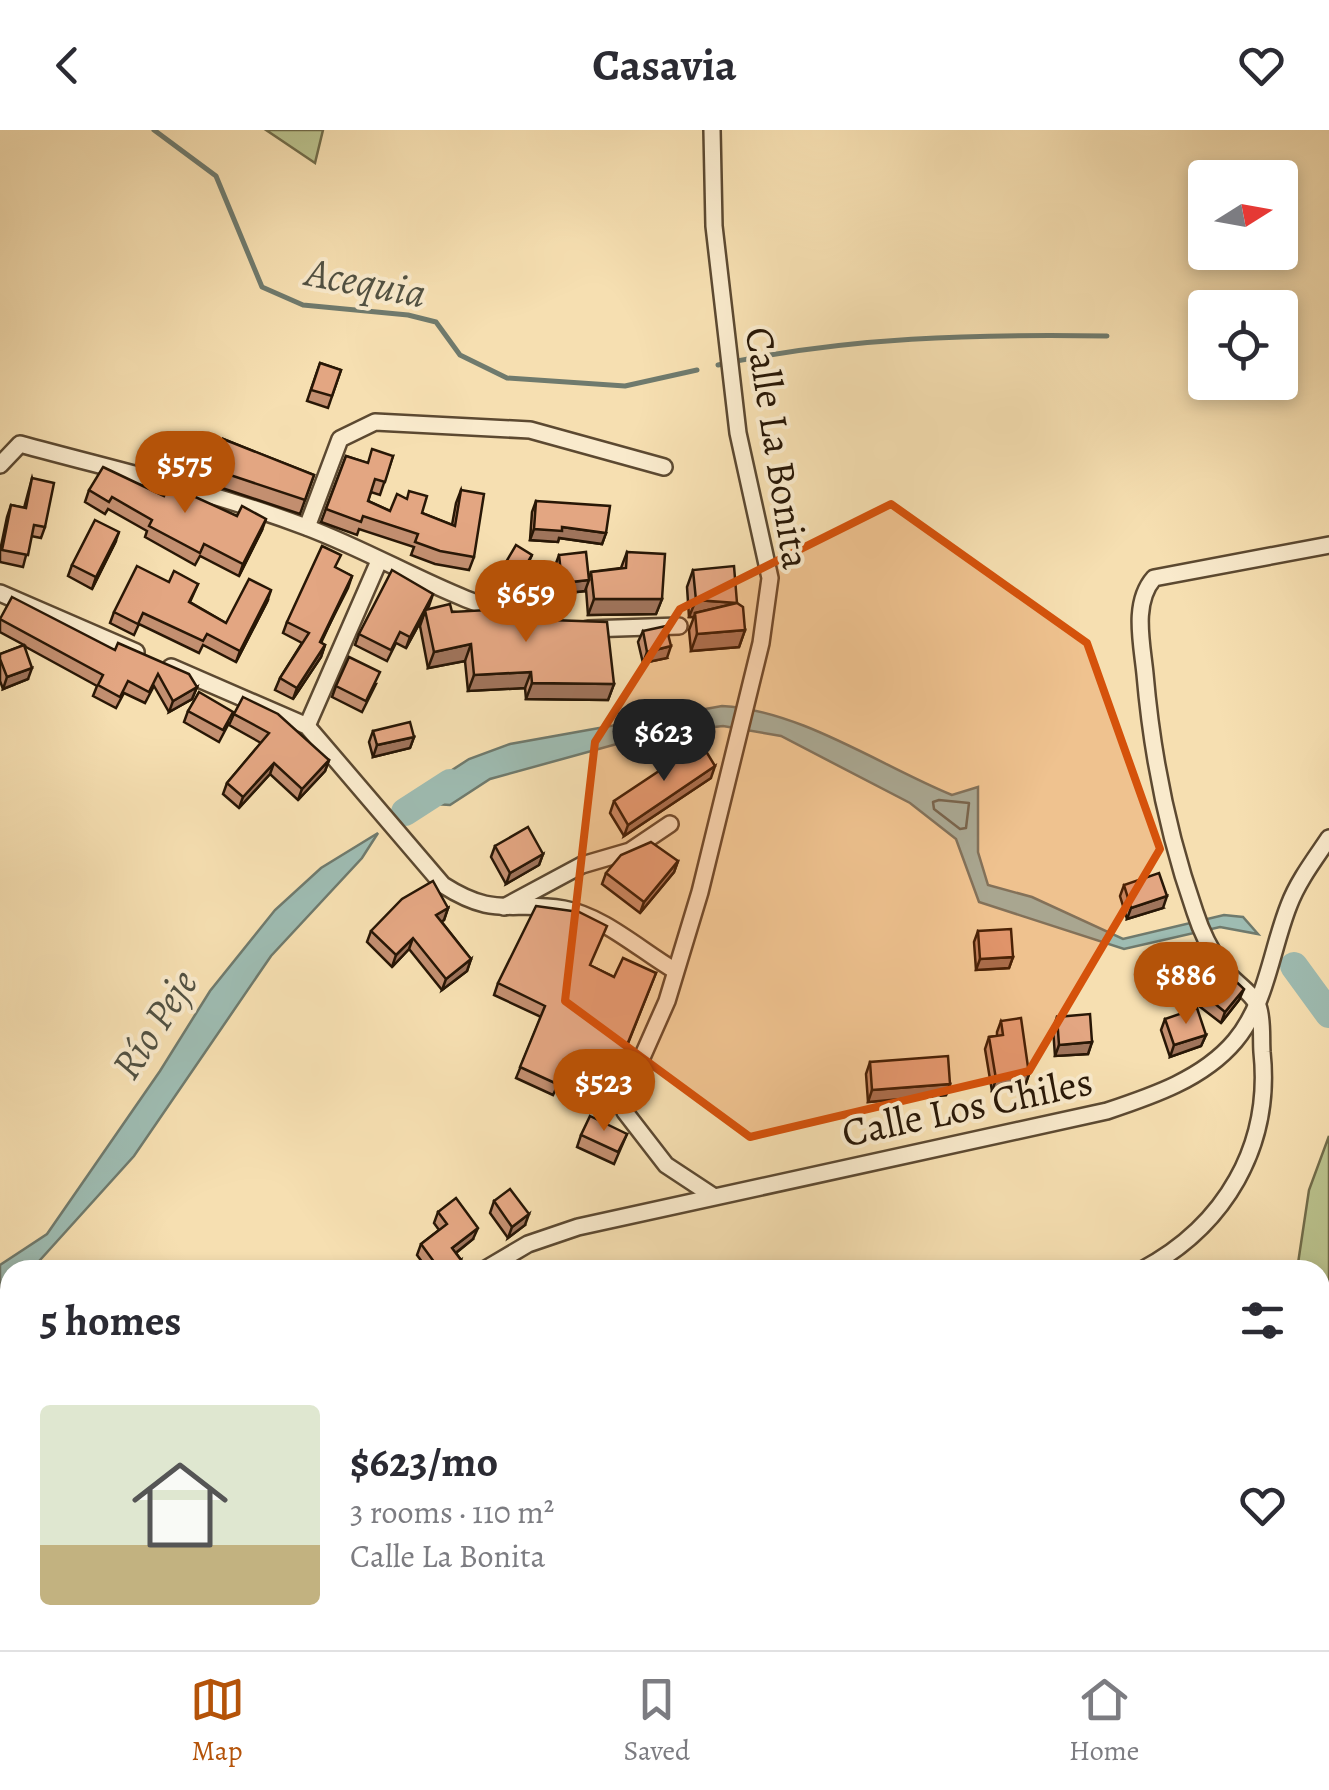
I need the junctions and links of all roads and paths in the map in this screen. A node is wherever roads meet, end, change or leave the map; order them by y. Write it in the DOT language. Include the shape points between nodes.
graph roads {
  1 [pos="712,130"];
  2 [pos="0,465"];
  3 [pos="664,467"];
  4 [pos="307,527"];
  5 [pos="1329,545"];
  6 [pos="378,561"];
  7 [pos="0,593"];
  8 [pos="679,626"];
  9 [pos="144,656"];
  10 [pos="162,663"];
  11 [pos="307,726"];
  12 [pos="670,824"];
  13 [pos="1329,838"];
  14 [pos="501,909"];
  15 [pos="674,970"];
  16 [pos="1258,1004"];
  17 [pos="713,1196"];
  18 [pos="501,1260"];
  19 [pos="1160,1260"];
  1 -- 15 [label="street, Calle La Bonita" via="714,226 738,433 770,578 761,643 700,892"];
  2 -- 4 [label="street" via="20,444"];
  3 -- 4 [label="street" via="530,430 375,422 340,439"];
  4 -- 6 [label="street"];
  5 -- 16 [label="street" via="1154,578 1145,589 1150,728 1172,833 1203,932 1222,968"];
  6 -- 8 [label="street" via="473,606 511,616 579,629"];
  6 -- 11 [label="street"];
  7 -- 9 [label="street"];
  10 -- 11 [label="street"];
  11 -- 14 [label="street" via="443,885 472,903"];
  12 -- 14 [label="street" via="630,852 582,865"];
  13 -- 16 [label="street, Calle Los Chiles" via="1290,902"];
  14 -- 15 [label="street" via="562,909 590,917"];
  15 -- 17 [label="street, Calle La Bonita" via="625,1112 666,1165"];
  16 -- 17 [label="street, Calle Los Chiles" via="1217,1059 1134,1102"];
  16 -- 19 [label="street" via="1265,1093 1243,1173 1208,1223"];
  17 -- 18 [label="street, Calle Los Chiles" via="558,1233"];
}
